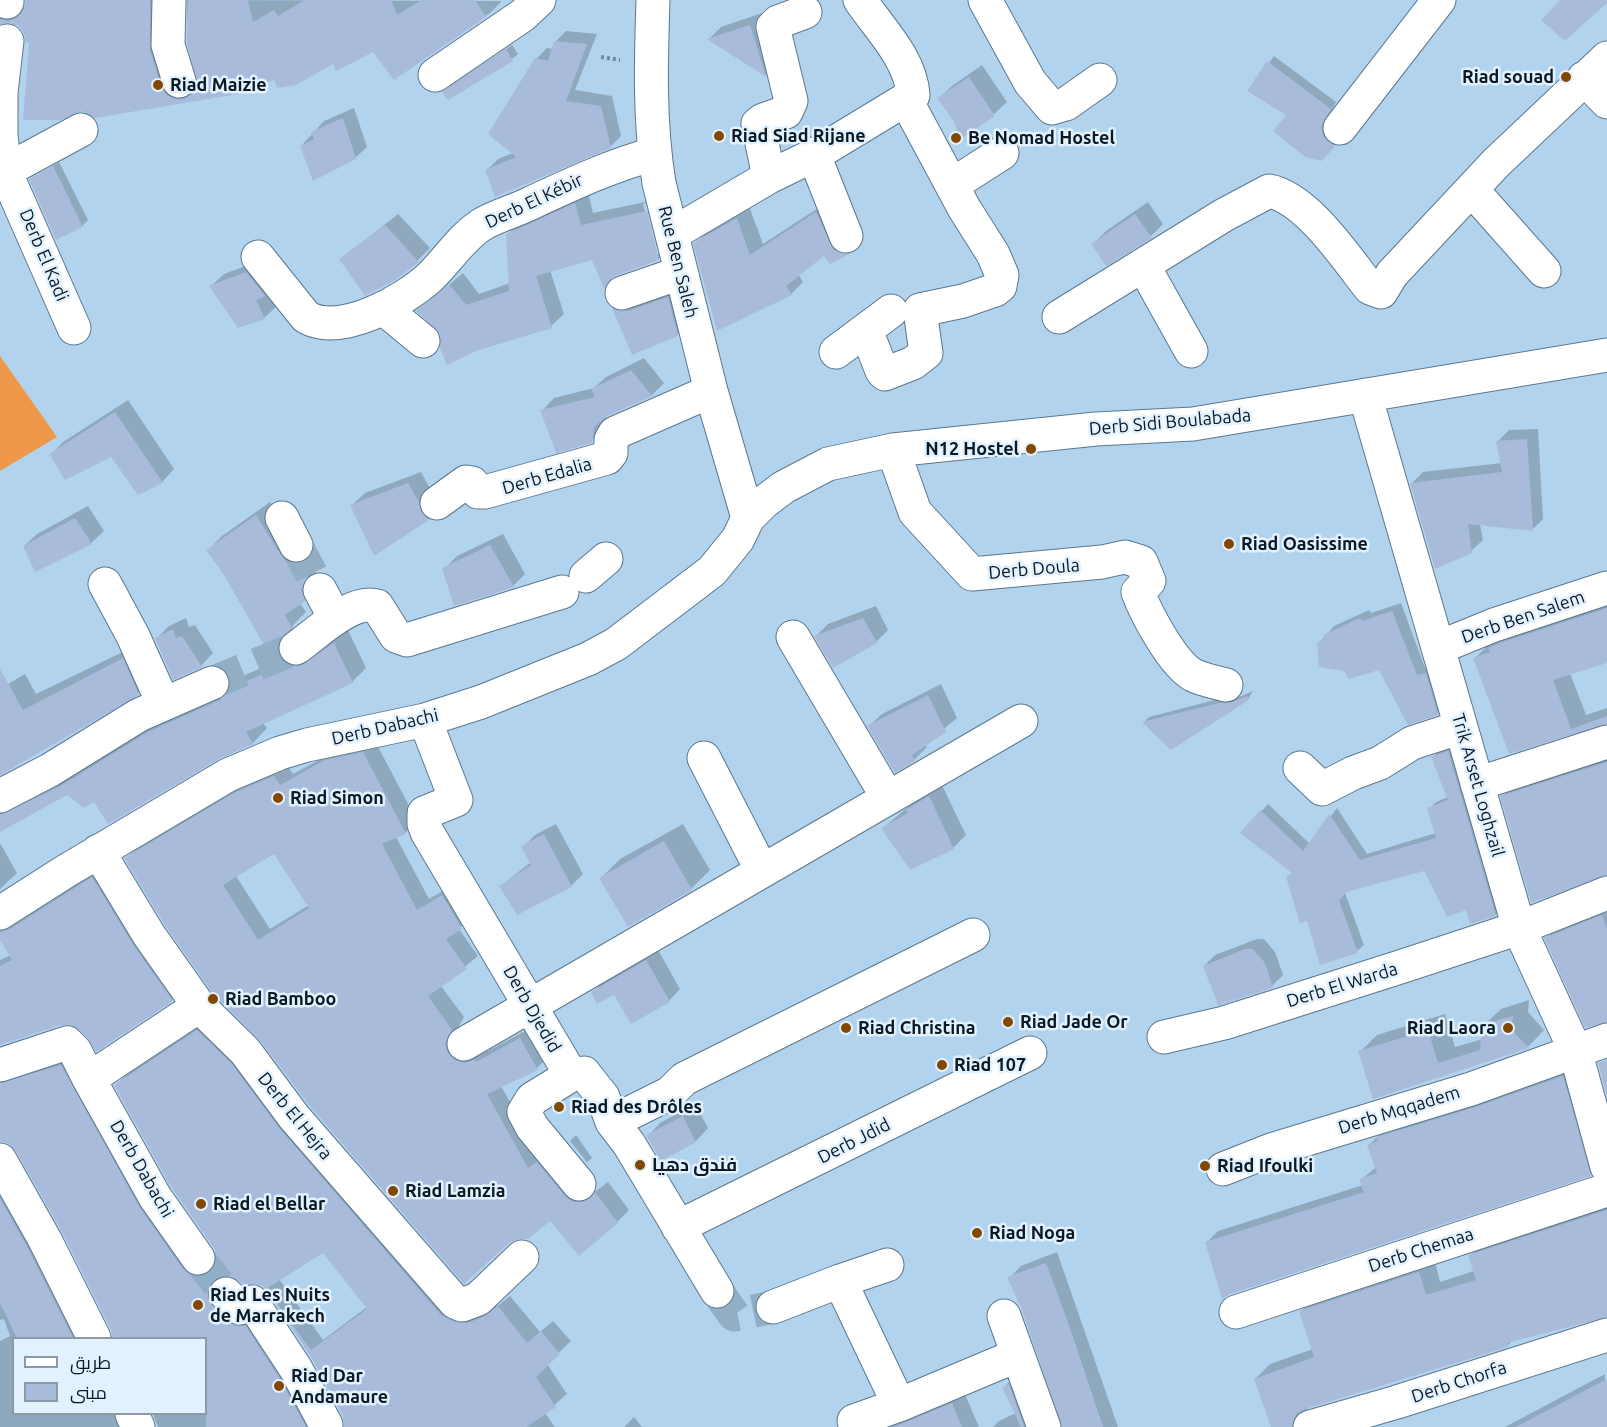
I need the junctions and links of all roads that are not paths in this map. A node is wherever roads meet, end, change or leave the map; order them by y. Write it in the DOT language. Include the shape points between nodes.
graph roads {
  1 [pos="169,0"];
  2 [pos="539,0"];
  3 [pos="652,0"];
  4 [pos="860,0"];
  5 [pos="1439,0"];
  6 [pos="996,4"];
  7 [pos="804,12"];
  8 [pos="7,41"];
  9 [pos="1595,68"];
  10 [pos="435,75"];
  11 [pos="1100,80"];
  12 [pos="179,81"];
  13 [pos="906,100"];
  14 [pos="1607,102"];
  15 [pos="1340,128"];
  16 [pos="81,130"];
  17 [pos="1002,153"];
  18 [pos="654,154"];
  19 [pos="814,155"];
  20 [pos="5,171"];
  21 [pos="769,177"];
  22 [pos="952,185"];
  23 [pos="1472,190"];
  24 [pos="672,234"];
  25 [pos="846,236"];
  26 [pos="258,257"];
  27 [pos="1143,265"];
  28 [pos="1544,271"];
  29 [pos="680,273"];
  30 [pos="622,293"];
  31 [pos="383,308"];
  32 [pos="1059,317"];
  33 [pos="74,328"];
  34 [pos="423,341"];
  35 [pos="1191,351"];
  36 [pos="836,352"];
  37 [pos="1607,355"];
  38 [pos="711,391"];
  39 [pos="1365,395"];
  40 [pos="893,450"];
  41 [pos="437,503"];
  42 [pos="748,518"];
  43 [pos="585,576"];
  44 [pos="105,584"];
  45 [pos="1607,588"];
  46 [pos="320,590"];
  47 [pos="335,618"];
  48 [pos="793,637"];
  49 [pos="1440,647"];
  50 [pos="296,648"];
  51 [pos="212,683"];
  52 [pos="1226,685"];
  53 [pos="164,703"];
  54 [pos="425,720"];
  55 [pos="1021,721"];
  56 [pos="1461,727"];
  57 [pos="1607,742"];
  58 [pos="704,758"];
  59 [pos="1300,768"];
  60 [pos="1477,784"];
  61 [pos="0,796"];
  62 [pos="888,798"];
  63 [pos="98,851"];
  64 [pos="762,871"];
  65 [pos="1607,893"];
  66 [pos="0,913"];
  67 [pos="1519,928"];
  68 [pos="974,934"];
  69 [pos="199,1006"];
  70 [pos="530,1006"];
  71 [pos="1164,1037"];
  72 [pos="1607,1040"];
  73 [pos="464,1044"];
  74 [pos="1575,1050"];
  75 [pos="1030,1053"];
  76 [pos="0,1065"];
  77 [pos="571,1075"];
  78 [pos="89,1079"];
  79 [pos="612,1122"];
  80 [pos="0,1160"];
  81 [pos="1607,1167"];
  82 [pos="1224,1169"];
  83 [pos="579,1184"];
  84 [pos="1607,1190"];
  85 [pos="678,1227"];
  86 [pos="522,1257"];
  87 [pos="198,1258"];
  88 [pos="887,1265"];
  89 [pos="840,1281"];
  90 [pos="717,1291"];
  91 [pos="226,1294"];
  92 [pos="773,1307"];
  93 [pos="1236,1312"];
  94 [pos="1004,1316"];
  95 [pos="1607,1335"];
  96 [pos="94,1337"];
  97 [pos="1018,1355"];
  98 [pos="899,1405"];
  99 [pos="854,1421"];
  100 [pos="326,1425"];
  101 [pos="1044,1427"];
  102 [pos="1310,1427"];
  1 -- 12 [label="street" via="168,45"];
  2 -- 10 [label="street"];
  3 -- 18 [label="street, Rue Ben Saleh"];
  4 -- 13 [label="street" via="881,26 908,73 913,95"];
  5 -- 15 [label="street"];
  6 -- 11 [label="street" via="1030,82 1052,108 1066,104"];
  7 -- 21 [label="street" via="773,27 791,101 786,112 758,124"];
  8 -- 20 [label="street, Derb El Kadi" via="1,114"];
  9 -- 14 [label="street"];
  9 -- 23 [label="street"];
  13 -- 19 [label="street"];
  13 -- 22 [label="street"];
  16 -- 20 [label="street"];
  17 -- 22 [label="street"];
  18 -- 24 [label="street, Rue Ben Saleh"];
  18 -- 31 [label="street, Derb El Kébir" via="596,172 482,225 418,288"];
  19 -- 21 [label="street"];
  19 -- 25 [label="street"];
  20 -- 33 [label="street, Derb El Kadi"];
  21 -- 24 [label="street"];
  22 -- 36 [label="street" via="1000,267 1000,286 976,297 920,310 926,353 891,373 882,371 879,320"];
  23 -- 27 [label="street" via="1378,292 1370,288 1315,222 1281,195 1269,191"];
  23 -- 28 [label="street"];
  24 -- 29 [label="street, Rue Ben Saleh"];
  26 -- 31 [label="street, Derb El Kébir" via="306,316 317,323 351,320"];
  27 -- 32 [label="street"];
  27 -- 35 [label="street"];
  29 -- 30 [label="street"];
  29 -- 38 [label="street, Rue Ben Saleh"];
  31 -- 34 [label="street"];
  37 -- 39 [label="street, Derb Sidi Boulabada"];
  38 -- 41 [label="street, Derb Edalia" via="615,433 607,458 485,492 478,492 472,483 466,482"];
  38 -- 42 [label="street, Rue Ben Saleh"];
  39 -- 40 [label="street, Derb Sidi Boulabada" via="1193,424 1096,429"];
  39 -- 49 [label="street, Trik Arset Loghzail"];
  40 -- 42 [label="street, Derb Sidi Boulabada" via="828,464 784,487"];
  40 -- 52 [label="street, Derb Doula" via="915,512 972,574 1125,557 1141,562 1149,581 1138,592 1169,650 1192,674"];
  42 -- 54 [label="street, Derb Dabachi" via="738,539 712,571 616,644 481,702"];
  43 -- 47 [label="street" via="407,640 399,639 377,606 370,604"];
  44 -- 53 [label="street"];
  45 -- 49 [label="street, Derb Ben Salem"];
  46 -- 47 [label="street"];
  47 -- 50 [label="street"];
  48 -- 62 [label="street"];
  49 -- 56 [label="street, Trik Arset Loghzail"];
  51 -- 53 [label="street"];
  53 -- 61 [label="street"];
  54 -- 63 [label="street, Derb Dabachi" via="280,753 228,776"];
  54 -- 70 [label="street, Derb Djedid" via="456,801 424,813 424,824"];
  55 -- 62 [label="street"];
  56 -- 59 [label="street" via="1412,743 1380,763 1322,789"];
  56 -- 60 [label="street, Trik Arset Loghzail"];
  57 -- 60 [label="street"];
  58 -- 64 [label="street"];
  60 -- 67 [label="street, Trik Arset Loghzail"];
  62 -- 64 [label="street"];
  63 -- 66 [label="street, Derb Dabachi"];
  63 -- 69 [label="street, Derb El Hejra" via="149,935"];
  64 -- 70 [label="street"];
  65 -- 67 [label="street, Derb El Warda"];
  67 -- 71 [label="street, Derb El Warda" via="1224,1023"];
  67 -- 74 [label="street, Trik Arset Loghzail"];
  68 -- 79 [label="street" via="684,1079 670,1093"];
  69 -- 78 [label="street"];
  69 -- 86 [label="street, Derb El Hejra" via="245,1051 294,1118 455,1302 462,1305 478,1299"];
  70 -- 73 [label="street"];
  70 -- 77 [label="street, Derb Djedid"];
  72 -- 74 [label="street, Derb Mqqadem"];
  74 -- 81 [label="street, Trik Arset Loghzail"];
  74 -- 82 [label="street, Derb Mqqadem" via="1471,1089 1282,1147"];
  75 -- 85 [label="street, Derb Jdid"];
  76 -- 78 [label="street, Derb Dabachi" via="67,1043"];
  77 -- 79 [label="street" via="584,1073 588,1077 603,1097"];
  77 -- 83 [label="street" via="532,1099 524,1112"];
  78 -- 87 [label="street, Derb Dabachi" via="155,1197"];
  79 -- 85 [label="street"];
  80 -- 96 [label="street"];
  84 -- 93 [label="street, Derb Chemaa"];
  85 -- 90 [label="street"];
  88 -- 89 [label="street"];
  89 -- 92 [label="street"];
  89 -- 98 [label="street"];
  91 -- 100 [label="street" via="240,1308 252,1302"];
  94 -- 97 [label="street"];
  95 -- 102 [label="street, Derb Chorfa"];
  97 -- 98 [label="street"];
  97 -- 101 [label="street"];
  98 -- 99 [label="street"];
}
